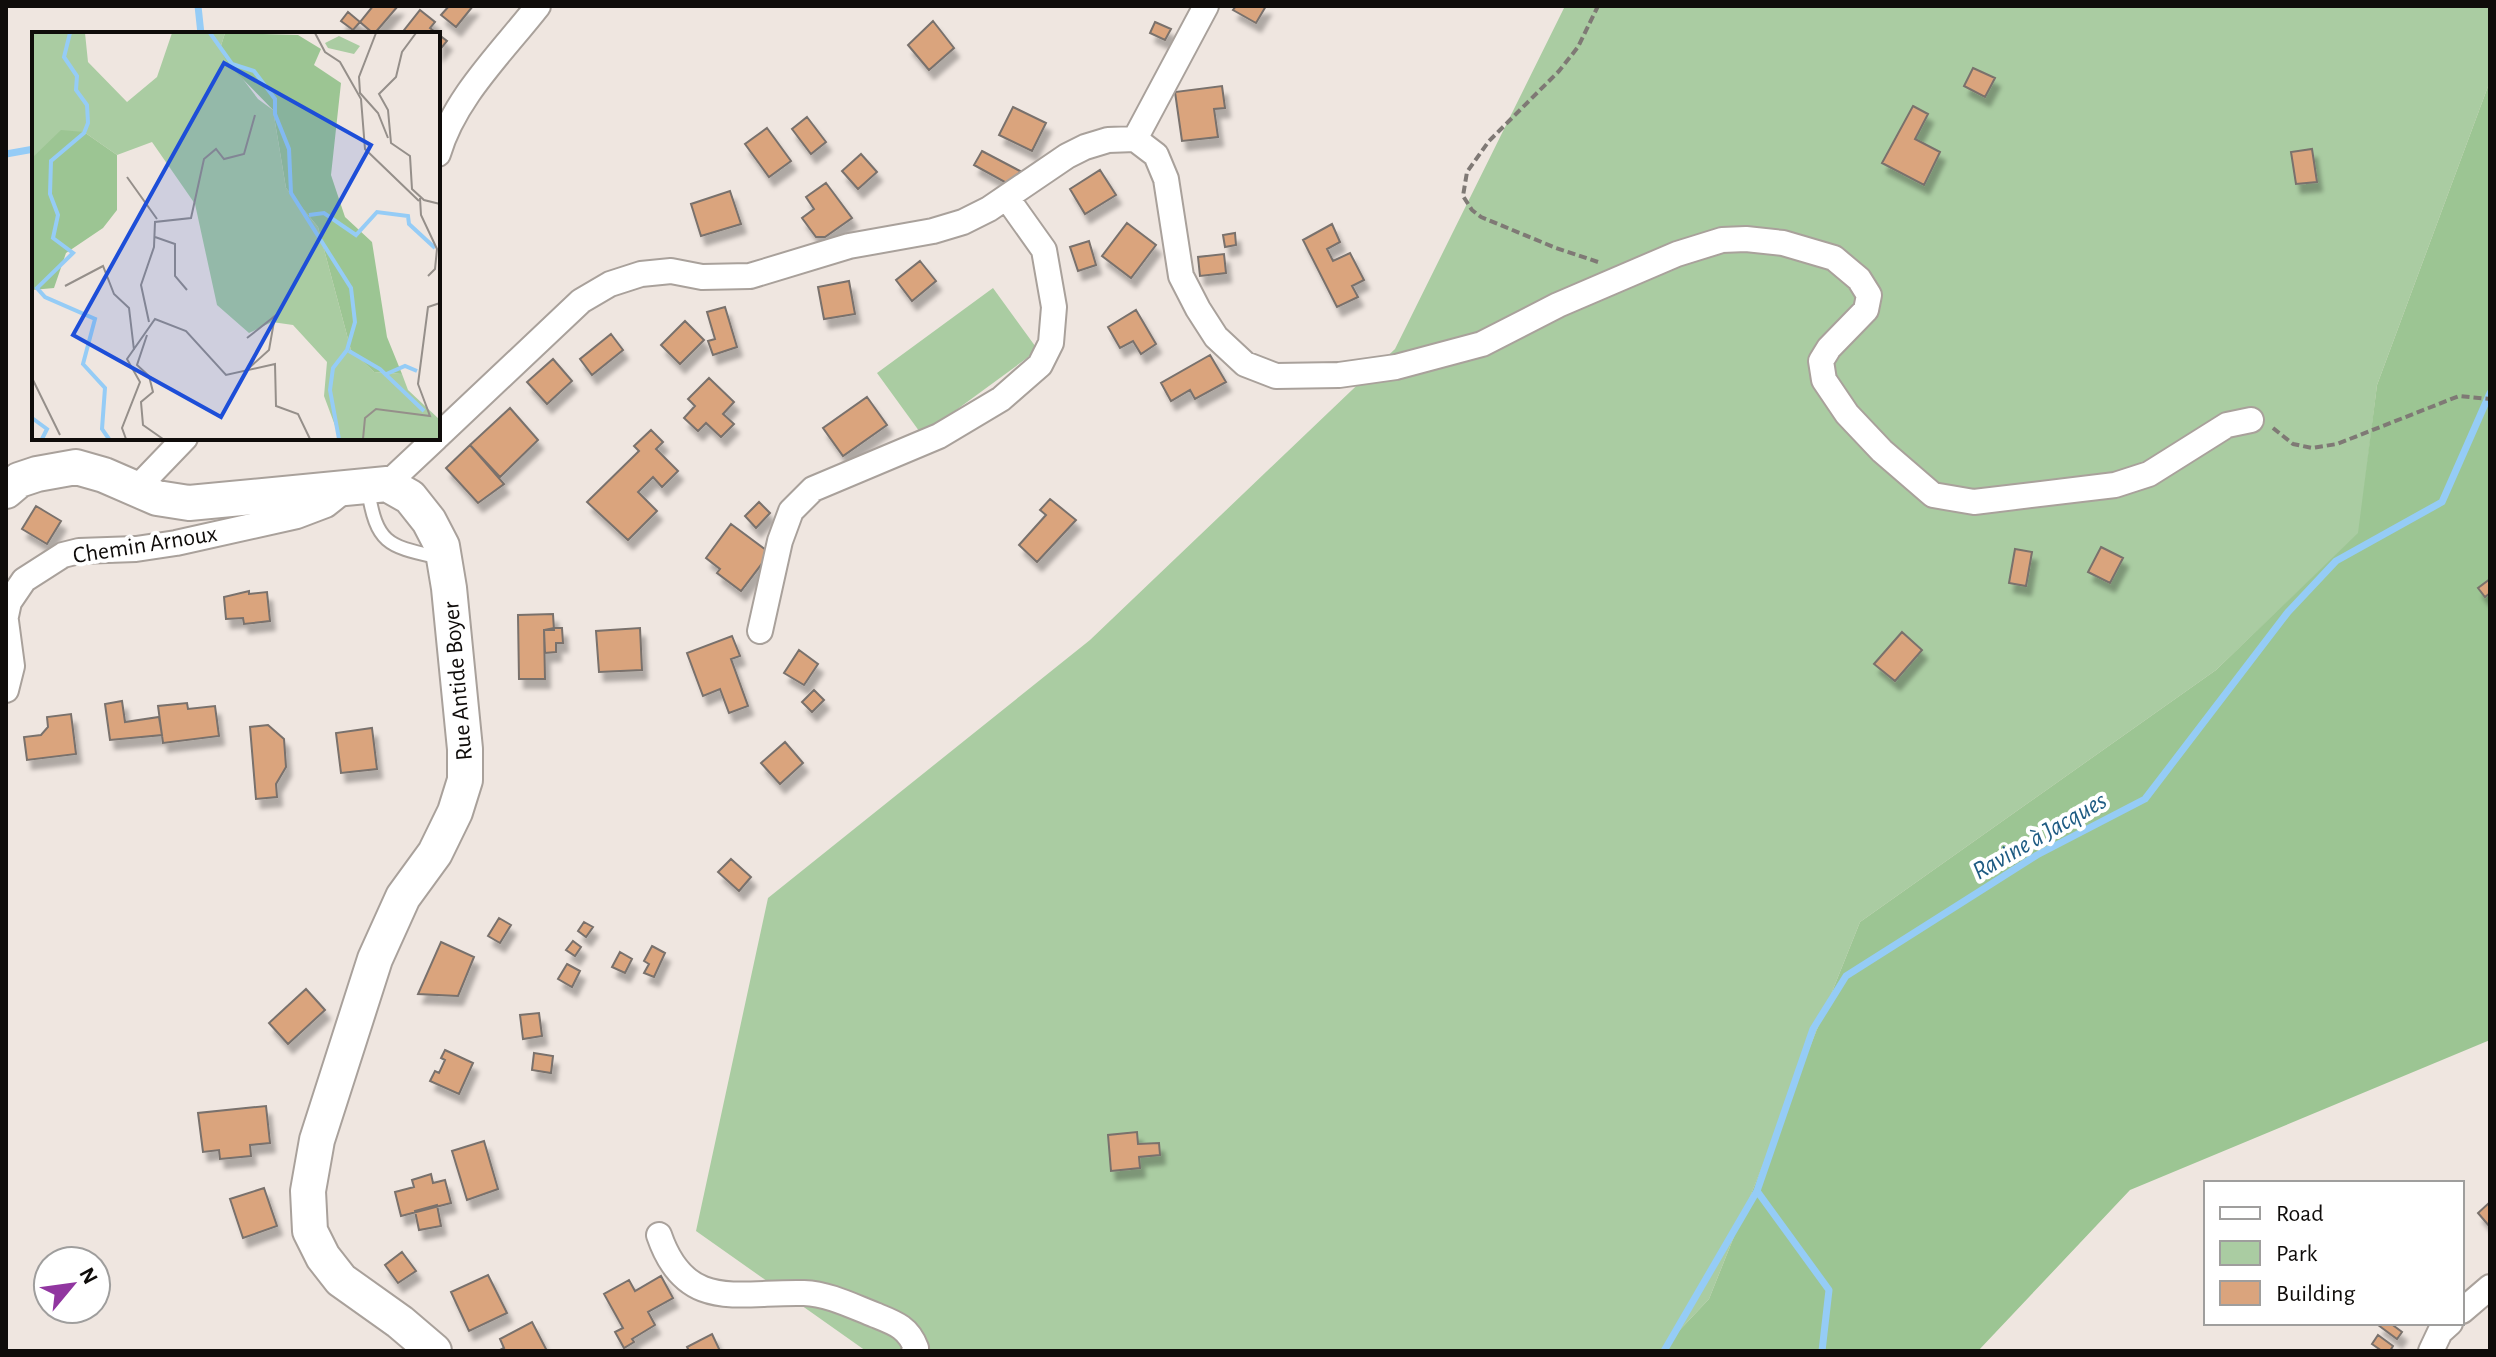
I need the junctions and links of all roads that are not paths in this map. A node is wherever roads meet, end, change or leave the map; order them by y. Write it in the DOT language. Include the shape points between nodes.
graph roads {
  1 [pos="538,6"];
  2 [pos="1206,6"];
  3 [pos="1135,139"];
  4 [pos="440,147"];
  5 [pos="1007,198"];
  6 [pos="2251,420"];
  7 [pos="440,434"];
  8 [pos="183,440"];
  9 [pos="433,440"];
  10 [pos="369,485"];
  11 [pos="136,489"];
  12 [pos="6,491"];
  13 [pos="444,559"];
  14 [pos="6,618"];
  15 [pos="760,631"];
  16 [pos="6,690"];
  17 [pos="659,1235"];
  18 [pos="2490,1287"];
  19 [pos="2464,1309"];
  20 [pos="2448,1325"];
  21 [pos="434,1351"];
  22 [pos="914,1351"];
  23 [pos="2431,1351"];
  1 -- 4 [label="street" via="456,111"];
  2 -- 3 [label="street"];
  3 -- 5 [label="street, Chemin Arnoux" via="1085,147"];
  3 -- 6 [label="street" via="1156,155 1166,179 1181,276 1198,309 1216,337 1245,364 1276,376 1396,367 1482,344 1558,305 1722,240 1783,243 1834,258 1859,279 1869,295 1866,310 1821,361 1824,380 1882,451 1933,495 1974,502 2115,485 2149,474 2227,425"];
  5 -- 7 [label="street, Chemin Arnoux" via="963,222 818,254 750,276 671,271 610,284 581,301"];
  5 -- 15 [label="street" via="1044,250 1054,307 1051,343 1040,365 1001,399 939,436 813,489 791,511"];
  8 -- 11 [label="street"];
  9 -- 10 [label="street, Chemin Arnoux"];
  10 -- 11 [label="main road" via="189,503"];
  10 -- 13 [label="main road, Rue Antide Boyer" via="410,497 429,521"];
  10 -- 13 [label="lane" via="373,520 382,538"];
  10 -- 14 [label="street, Chemin Arnoux" via="297,516 176,543 63,555 24,580 9,602"];
  11 -- 12 [label="main road" via="76,467 19,480"];
  13 -- 21 [label="main road, Rue Antide Boyer" via="465,780 435,853 403,897 375,959 317,1140 308,1191 310,1231 341,1280"];
  14 -- 16 [label="street, Chemin Arnoux" via="12,666"];
  17 -- 22 [label="street" via="666,1256 703,1289 726,1296 807,1293 835,1299 900,1324 911,1335"];
  18 -- 19 [label="street"];
  20 -- 23 [label="street"];
}
